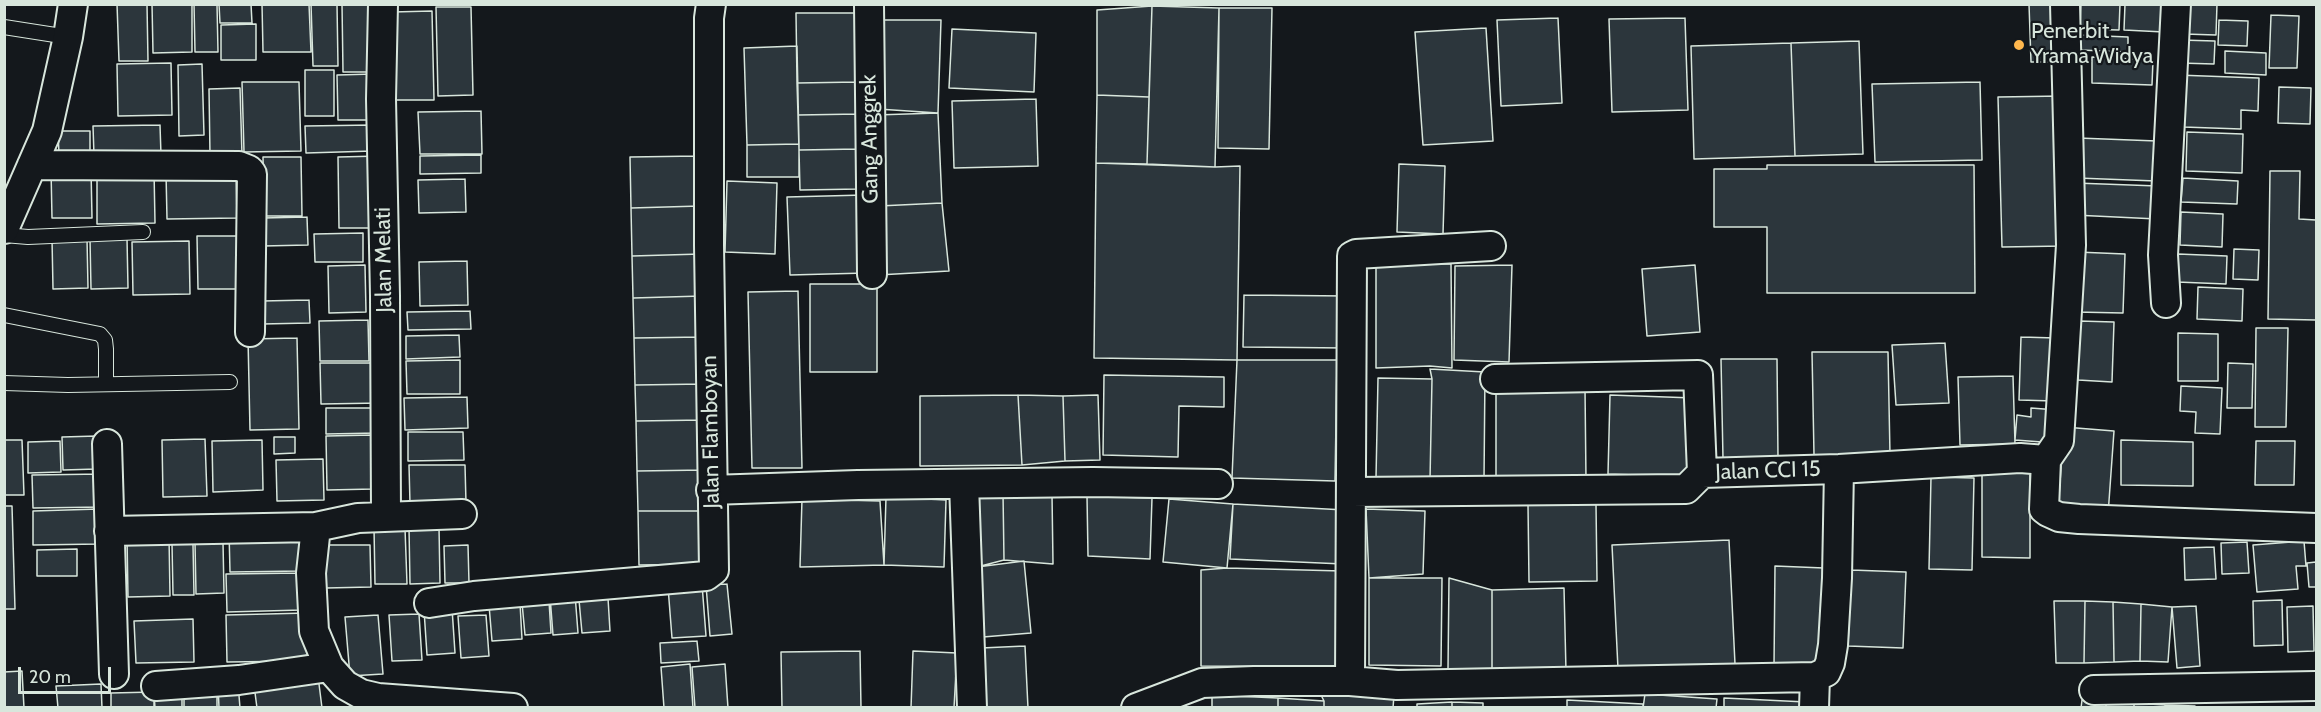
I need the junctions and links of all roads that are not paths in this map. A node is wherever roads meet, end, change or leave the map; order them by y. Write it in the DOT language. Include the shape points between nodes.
graph roads {
  1 [pos="73,4"];
  2 [pos="383,4"];
  3 [pos="711,4"];
  4 [pos="868,4"];
  5 [pos="2065,4"];
  6 [pos="2176,4"];
  7 [pos="4,27"];
  8 [pos="68,37"];
  9 [pos="32,165"];
  10 [pos="4,229"];
  11 [pos="143,232"];
  12 [pos="4,235"];
  13 [pos="1491,246"];
  14 [pos="872,274"];
  15 [pos="2166,303"];
  16 [pos="4,315"];
  17 [pos="250,332"];
  18 [pos="1495,379"];
  19 [pos="230,382"];
  20 [pos="4,383"];
  21 [pos="106,383"];
  22 [pos="107,444"];
  23 [pos="2046,460"];
  24 [pos="1839,469"];
  25 [pos="1702,473"];
  26 [pos="964,484"];
  27 [pos="1218,484"];
  28 [pos="711,490"];
  29 [pos="1352,492"];
  30 [pos="462,514"];
  31 [pos="386,515"];
  32 [pos="316,526"];
  33 [pos="2316,528"];
  34 [pos="109,531"];
  35 [pos="429,603"];
  36 [pos="329,667"];
  37 [pos="114,674"];
  38 [pos="1815,677"];
  39 [pos="1350,681"];
  40 [pos="156,686"];
  41 [pos="2316,686"];
  42 [pos="2094,690"];
  43 [pos="1397,696"];
  44 [pos="513,708"];
  45 [pos="972,708"];
  46 [pos="1136,708"];
  47 [pos="1814,708"];
  1 -- 8 [label="street"];
  2 -- 31 [label="street, Jalan Melati"];
  3 -- 28 [label="street, Jalan Flamboyan"];
  4 -- 14 [label="street, Gang Anggrek"];
  5 -- 23 [label="street" via="2071,245 2059,441"];
  6 -- 15 [label="street" via="2163,255"];
  7 -- 8 [label="lane"];
  8 -- 9 [label="street" via="46,131"];
  9 -- 10 [label="street"];
  9 -- 17 [label="street" via="246,167 252,174"];
  11 -- 12 [label="lane"];
  13 -- 29 [label="street" via="1352,256"];
  16 -- 21 [label="lane" via="100,334 105,340"];
  18 -- 25 [label="street" via="1698,375"];
  19 -- 21 [label="lane"];
  20 -- 21 [label="lane"];
  22 -- 34 [label="street"];
  23 -- 24 [label="street, Jalan CCI 15" via="2020,458"];
  23 -- 33 [label="street" via="2044,508 2059,517"];
  24 -- 25 [label="street, Jalan CCI 15"];
  24 -- 38 [label="street" via="1833,645 1826,672"];
  25 -- 29 [label="street, Jalan CCI 15" via="1686,489"];
  26 -- 27 [label="street"];
  26 -- 28 [label="street"];
  26 -- 45 [label="street"];
  28 -- 35 [label="street, Jalan Flamboyan" via="714,570 706,576"];
  29 -- 39 [label="street"];
  30 -- 31 [label="street"];
  31 -- 32 [label="street"];
  32 -- 34 [label="street"];
  32 -- 36 [label="street" via="311,573 314,631"];
  34 -- 37 [label="street"];
  36 -- 40 [label="street" via="239,680"];
  36 -- 44 [label="street" via="345,684 378,698"];
  38 -- 43 [label="street"];
  38 -- 47 [label="street"];
  39 -- 43 [label="street"];
  39 -- 46 [label="street" via="1202,683"];
  41 -- 42 [label="street"];
}
